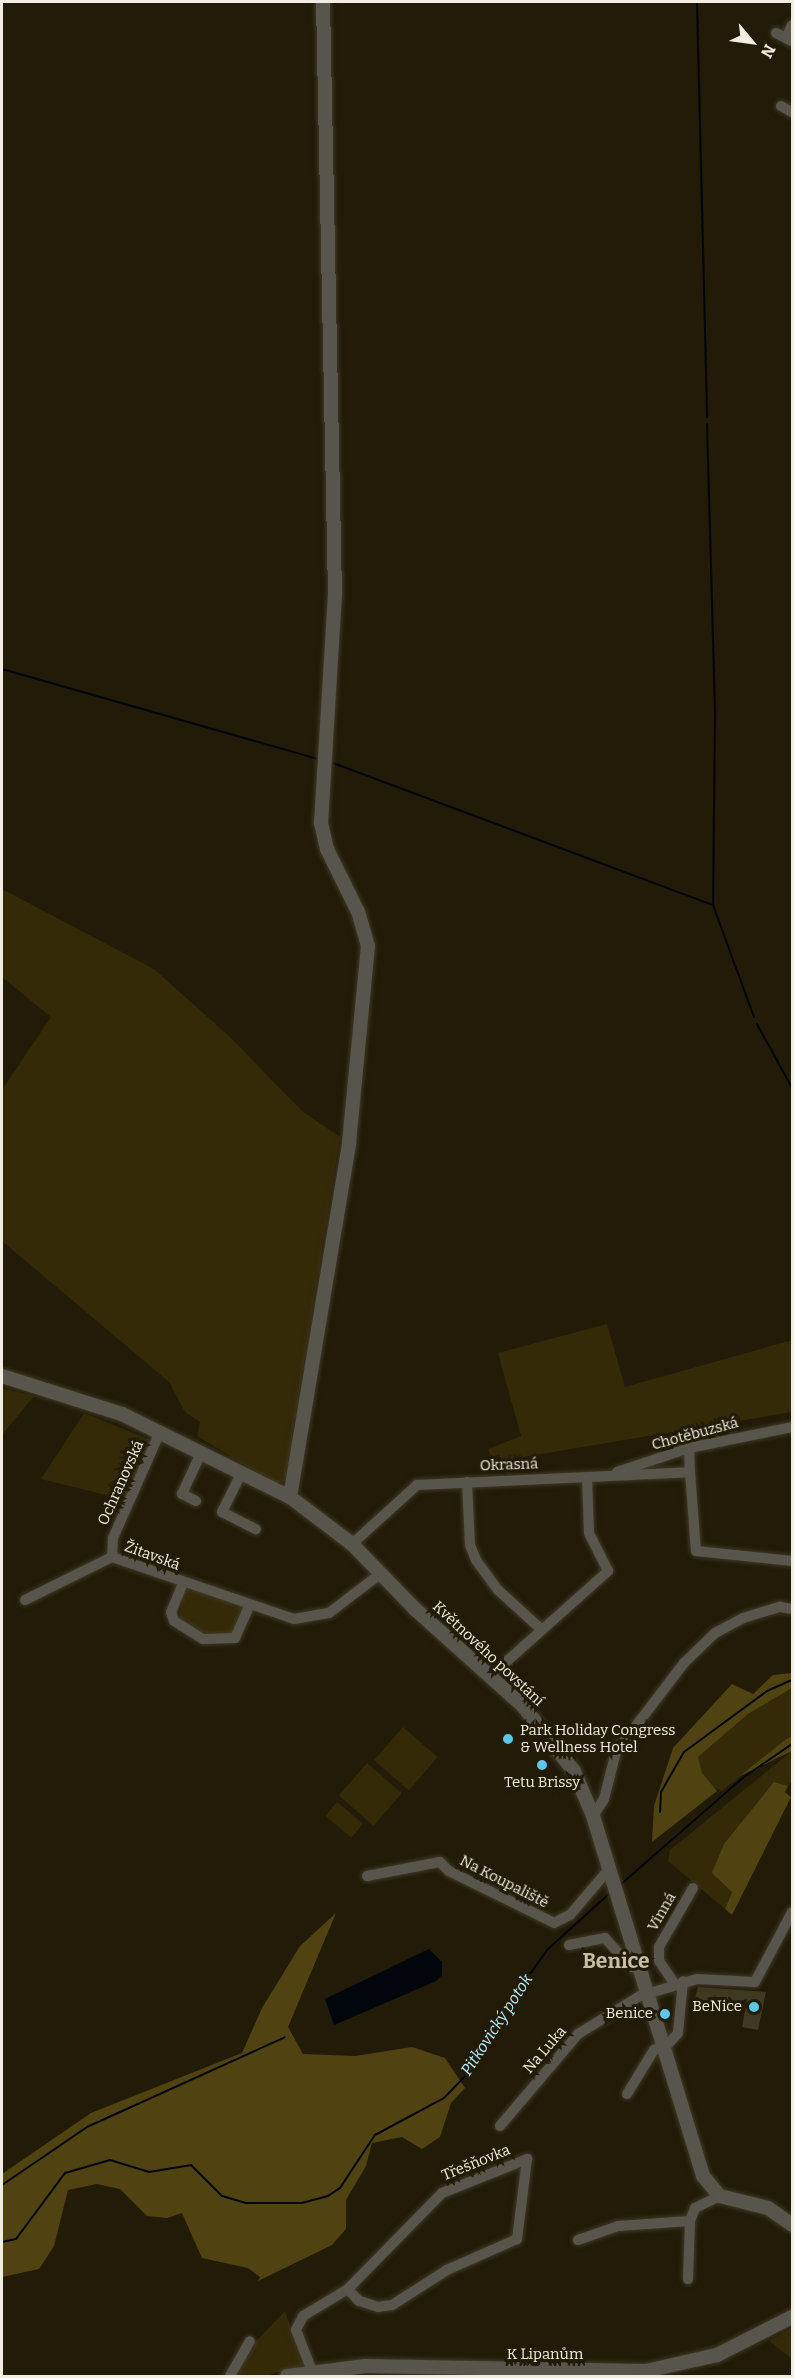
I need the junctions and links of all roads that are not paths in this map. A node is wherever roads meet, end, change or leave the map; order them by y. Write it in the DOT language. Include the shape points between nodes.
graph roads {
  1 [pos="324,2"];
  2 [pos="792,25"];
  3 [pos="785,37"];
  4 [pos="781,106"];
  5 [pos="792,112"];
  6 [pos="2,1376"];
  7 [pos="790,1428"];
  8 [pos="160,1432"];
  9 [pos="689,1448"];
  10 [pos="202,1451"];
  11 [pos="242,1472"];
  12 [pos="690,1472"];
  13 [pos="606,1476"];
  14 [pos="587,1478"];
  15 [pos="467,1482"];
  16 [pos="290,1497"];
  17 [pos="196,1501"];
  18 [pos="256,1528"];
  19 [pos="352,1544"];
  20 [pos="112,1557"];
  21 [pos="792,1561"];
  22 [pos="380,1574"];
  23 [pos="183,1583"];
  24 [pos="25,1600"];
  25 [pos="250,1605"];
  26 [pos="792,1609"];
  27 [pos="542,1630"];
  28 [pos="506,1662"];
  29 [pos="593,1816"];
  30 [pos="610,1872"];
  31 [pos="367,1876"];
  32 [pos="693,1888"];
  33 [pos="792,1912"];
  34 [pos="569,1945"];
  35 [pos="642,1968"];
  36 [pos="678,1982"];
  37 [pos="650,1991"];
  38 [pos="667,2045"];
  39 [pos="627,2094"];
  40 [pos="500,2126"];
  41 [pos="720,2196"];
  42 [pos="690,2221"];
  43 [pos="792,2225"];
  44 [pos="578,2240"];
  45 [pos="688,2279"];
  46 [pos="348,2289"];
  47 [pos="792,2317"];
  48 [pos="250,2341"];
  49 [pos="312,2370"];
  50 [pos="230,2376"];
  51 [pos="287,2376"];
  1 -- 16 [label="street" via="335,594 321,823 327,849 364,926 368,957 349,1143"];
  2 -- 3 [label="street"];
  4 -- 5 [label="street"];
  6 -- 8 [label="street, Květnového povstání" via="91,1401"];
  7 -- 9 [label="street, Chotěbuzská"];
  8 -- 10 [label="street, Květnového povstání"];
  8 -- 20 [label="street, Ochranovská" via="113,1538"];
  9 -- 12 [label="street"];
  9 -- 13 [label="street, Chotěbuzská"];
  10 -- 11 [label="street, Květnového povstání"];
  10 -- 17 [label="street" via="182,1494"];
  11 -- 16 [label="street, Květnového povstání"];
  11 -- 18 [label="street" via="222,1512"];
  12 -- 13 [label="street, Okrasná"];
  12 -- 21 [label="street" via="696,1551"];
  13 -- 14 [label="street, Okrasná"];
  14 -- 15 [label="street, Okrasná"];
  14 -- 27 [label="street" via="589,1533 608,1571"];
  15 -- 19 [label="street, Okrasná" via="417,1485"];
  15 -- 27 [label="street" via="470,1545 476,1560 498,1590"];
  16 -- 19 [label="street, Květnového povstání"];
  19 -- 22 [label="street, Květnového povstání"];
  20 -- 23 [label="street, Žitavská"];
  20 -- 24 [label="street"];
  22 -- 25 [label="street, Žitavská" via="348,1602 311,1619"];
  22 -- 29 [label="street, Květnového povstání" via="523,1706 574,1771"];
  23 -- 25 [label="street, Žitavská" via="243,1599"];
  23 -- 25 [label="street, Žitavská" via="171,1612 174,1621 203,1639 235,1638"];
  26 -- 29 [label="street" via="780,1607 743,1618 715,1633 684,1663 616,1752 604,1799"];
  27 -- 28 [label="street"];
  29 -- 30 [label="street, Květnového povstání"];
  30 -- 31 [label="street, Na Koupaliště" via="570,1915 554,1923 449,1871 440,1862"];
  30 -- 35 [label="street, Květnového povstání"];
  32 -- 36 [label="street, Vinná" via="659,1947 659,1960"];
  33 -- 36 [label="street, Na Luka" via="755,1982"];
  34 -- 35 [label="street" via="605,1938 631,1967"];
  35 -- 37 [label="street, Květnového povstání"];
  36 -- 37 [label="street, Na Luka"];
  36 -- 38 [label="street" via="678,2033"];
  37 -- 38 [label="street, Květnového povstání"];
  37 -- 40 [label="street, Na Luka" via="578,2034"];
  38 -- 39 [label="street" via="654,2050"];
  38 -- 41 [label="street, Květnového povstání" via="704,2176"];
  41 -- 42 [label="street" via="695,2208"];
  41 -- 43 [label="street" via="768,2208"];
  42 -- 44 [label="street" via="618,2226"];
  42 -- 45 [label="street"];
  46 -- 46 [label="street, Třešňovka" via="359,2301 378,2307 392,2304 447,2270 518,2239 527,2159 442,2193"];
  46 -- 49 [label="street, Třešňovka" via="303,2316 296,2330"];
  47 -- 49 [label="street, K Lipanům" via="717,2355 646,2371 365,2366"];
  48 -- 50 [label="street"];
  49 -- 51 [label="street, K Lipanům"];
}
